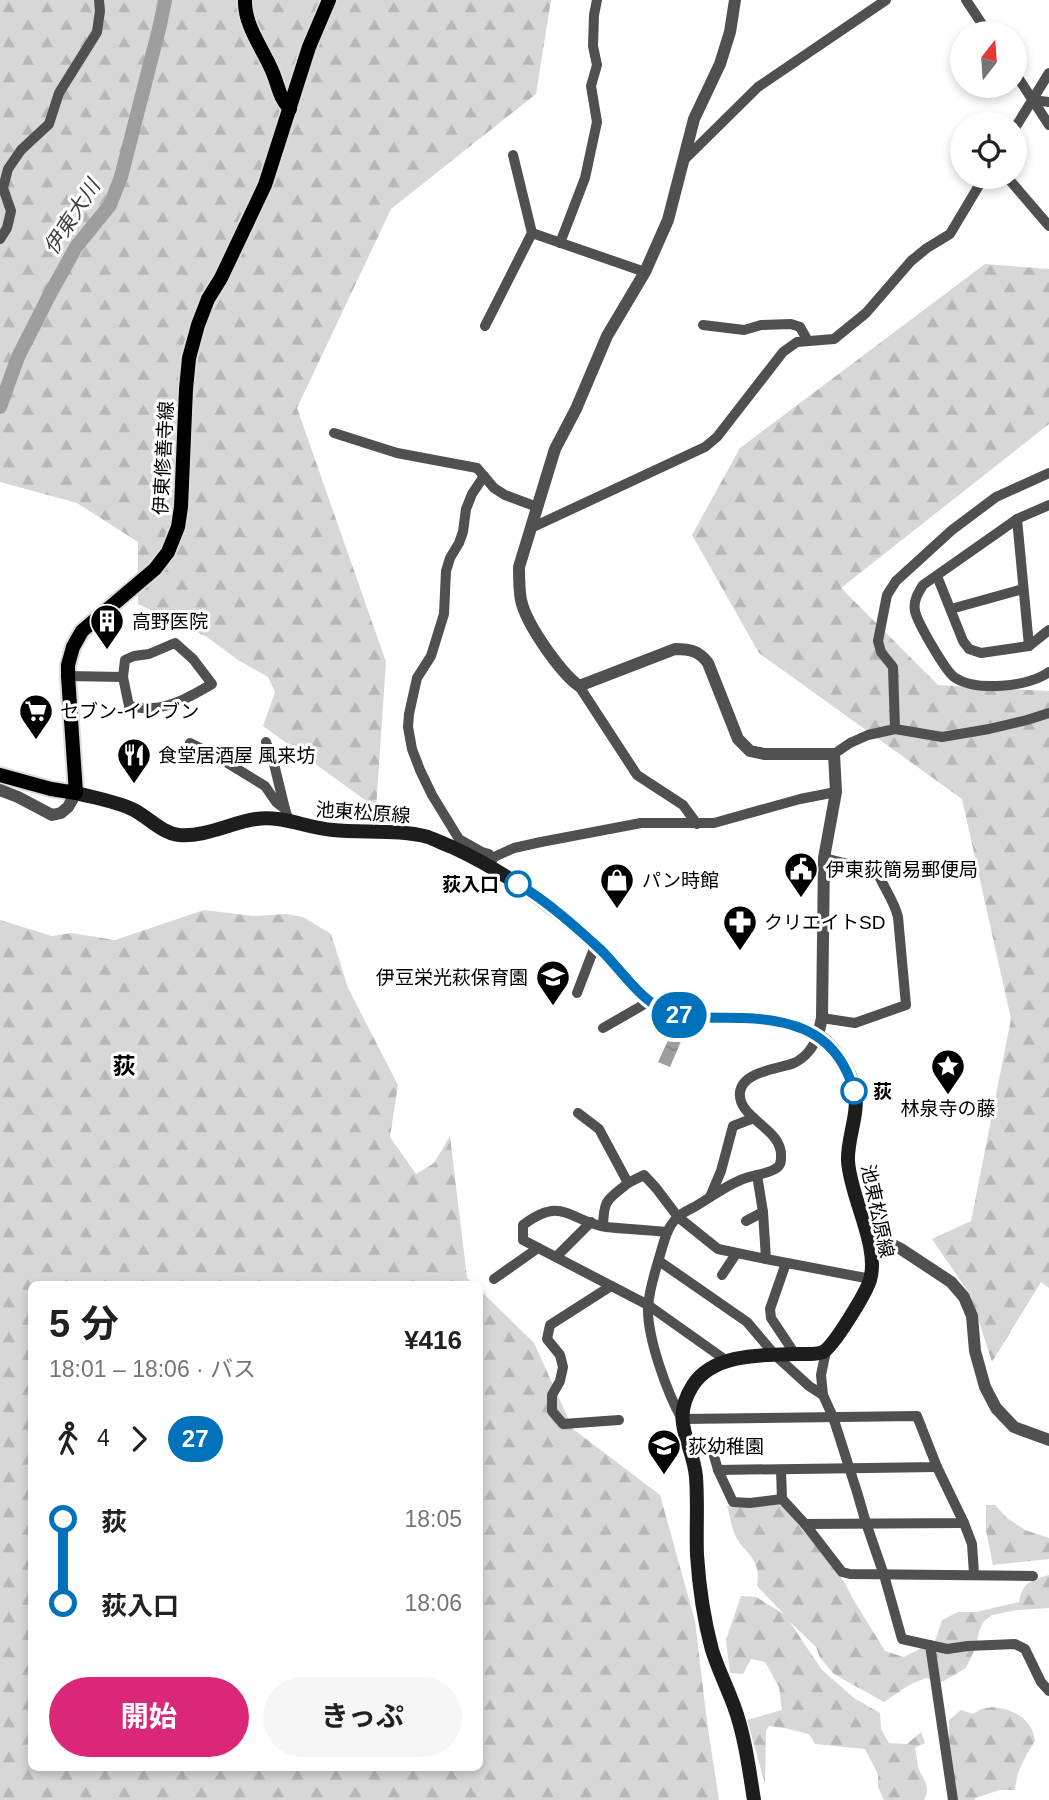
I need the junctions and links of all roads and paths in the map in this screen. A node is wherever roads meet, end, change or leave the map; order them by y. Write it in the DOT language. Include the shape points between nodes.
graph roads {
  1 [pos="99,0"];
  2 [pos="245,0"];
  3 [pos="329,0"];
  4 [pos="597,0"];
  5 [pos="735,0"];
  6 [pos="886,0"];
  7 [pos="966,0"];
  8 [pos="980,21"];
  9 [pos="1049,73"];
  10 [pos="1027,91"];
  11 [pos="1033,100"];
  12 [pos="1049,102"];
  13 [pos="290,109"];
  14 [pos="1025,112"];
  15 [pos="1049,125"];
  16 [pos="513,155"];
  17 [pos="685,159"];
  18 [pos="977,189"];
  19 [pos="1017,189"];
  20 [pos="1049,226"];
  21 [pos="532,233"];
  22 [pos="0,239"];
  23 [pos="560,243"];
  24 [pos="645,272"];
  25 [pos="703,325"];
  26 [pos="485,326"];
  27 [pos="808,341"];
  28 [pos="334,433"];
  29 [pos="1049,473"];
  30 [pos="484,476"];
  31 [pos="1049,505"];
  32 [pos="537,507"];
  33 [pos="1017,519"];
  34 [pos="531,528"];
  35 [pos="937,576"];
  36 [pos="1023,589"];
  37 [pos="951,609"];
  38 [pos="1049,630"];
  39 [pos="1029,646"];
  40 [pos="1049,672"];
  41 [pos="68,676"];
  42 [pos="123,677"];
  43 [pos="579,685"];
  44 [pos="1049,713"];
  45 [pos="895,729"];
  46 [pos="266,742"];
  47 [pos="190,743"];
  48 [pos="834,754"];
  49 [pos="0,775"];
  50 [pos="0,790"];
  51 [pos="836,792"];
  52 [pos="76,793"];
  53 [pos="287,815"];
  54 [pos="697,824"];
  55 [pos="824,858"];
  56 [pos="489,865"];
  57 [pos="595,946"];
  58 [pos="577,993"];
  59 [pos="650,1001"];
  60 [pos="822,1018"];
  61 [pos="603,1028"];
  62 [pos="818,1035"];
  63 [pos="578,1113"];
  64 [pos="754,1118"];
  65 [pos="757,1175"];
  66 [pos="628,1183"];
  67 [pos="710,1197"];
  68 [pos="763,1212"];
  69 [pos="678,1217"];
  70 [pos="746,1221"];
  71 [pos="591,1222"];
  72 [pos="603,1226"];
  73 [pos="667,1231"];
  74 [pos="866,1231"];
  75 [pos="537,1248"];
  76 [pos="736,1254"];
  77 [pos="556,1258"];
  78 [pos="766,1259"];
  79 [pos="659,1261"];
  80 [pos="786,1263"];
  81 [pos="722,1275"];
  82 [pos="494,1279"];
  83 [pos="871,1279"];
  84 [pos="611,1286"];
  85 [pos="648,1305"];
  86 [pos="826,1351"];
  87 [pos="795,1354"];
  88 [pos="775,1355"];
  89 [pos="727,1361"];
  90 [pos="823,1395"];
  91 [pos="833,1418"];
  92 [pos="682,1419"];
  93 [pos="619,1420"];
  94 [pos="1049,1440"];
  95 [pos="688,1449"];
  96 [pos="937,1467"];
  97 [pos="849,1469"];
  98 [pos="718,1470"];
  99 [pos="781,1470"];
  100 [pos="782,1499"];
  101 [pos="866,1523"];
  102 [pos="964,1523"];
  103 [pos="805,1524"];
  104 [pos="974,1574"];
  105 [pos="884,1575"];
  106 [pos="1033,1576"];
  107 [pos="930,1645"];
  108 [pos="1049,1691"];
  109 [pos="754,1800"];
  110 [pos="953,1800"];
  1 -- 22 [label="street" via="97,32 59,93 49,124 8,169 3,188 11,211"];
  2 -- 13 [label="main road" via="248,21 281,99"];
  3 -- 13 [label="main road, 伊東修善寺線"];
  4 -- 23 [label="street" via="593,46 597,65 591,86 597,122 585,177"];
  5 -- 17 [label="street" via="720,64 694,118"];
  6 -- 17 [label="street" via="758,88"];
  7 -- 8 [label="street"];
  9 -- 11 [label="street"];
  10 -- 11 [label="street"];
  11 -- 12 [label="street"];
  11 -- 14 [label="street"];
  11 -- 15 [label="street"];
  13 -- 41 [label="main road, 伊東修善寺線" via="265,186 208,299 189,358 178,527 156,569 82,631 73,647"];
  16 -- 21 [label="street"];
  17 -- 24 [label="street" via="668,220"];
  18 -- 27 [label="street" via="950,234 911,261 866,313 834,339"];
  19 -- 20 [label="street"];
  21 -- 23 [label="street"];
  21 -- 26 [label="street"];
  23 -- 24 [label="street"];
  24 -- 32 [label="street" via="607,335 555,449"];
  25 -- 27 [label="street" via="744,330 791,324 800,327"];
  27 -- 34 [label="street" via="797,342 783,352 705,447"];
  28 -- 30 [label="street" via="397,453 477,468"];
  29 -- 45 [label="street" via="996,497 952,530 896,581 887,595 878,641 893,667"];
  30 -- 32 [label="street" via="505,495"];
  30 -- 56 [label="street" via="466,509 463,532 446,571 444,614 431,656 417,678 408,727 412,749 432,795 458,839 489,854"];
  31 -- 33 [label="street"];
  32 -- 34 [label="street"];
  33 -- 35 [label="street"];
  33 -- 36 [label="street"];
  34 -- 43 [label="street" via="519,567 521,601 537,634"];
  35 -- 37 [label="street"];
  35 -- 40 [label="street" via="923,585 915,610 945,668 955,677 971,684 996,685 1024,682"];
  36 -- 37 [label="street"];
  36 -- 39 [label="street"];
  37 -- 39 [label="street" via="968,649 981,653"];
  38 -- 39 [label="street"];
  41 -- 42 [label="street"];
  41 -- 52 [label="main road, 伊東修善寺線"];
  42 -- 42 [label="street" via="125,660 175,643 212,684 169,705 152,708 129,706"];
  43 -- 48 [label="street" via="676,649 688,649 702,654 708,663 738,739 750,751"];
  43 -- 54 [label="street" via="637,775 683,804"];
  44 -- 45 [label="street" via="942,737"];
  45 -- 48 [label="street" via="869,735"];
  46 -- 53 [label="street"];
  47 -- 53 [label="street" via="265,786"];
  48 -- 51 [label="street"];
  49 -- 52 [label="main road"];
  50 -- 52 [label="street" via="52,815 68,807"];
  51 -- 54 [label="street"];
  51 -- 55 [label="street"];
  52 -- 53 [label="main road, 池東松原線" via="132,809 178,835"];
  53 -- 56 [label="main road, 池東松原線" via="304,826 428,837"];
  54 -- 56 [label="street" via="641,823 541,842 514,848 494,857"];
  55 -- 60 [label="street"];
  55 -- 60 [label="street" via="877,871 898,917 906,1004 855,1023"];
  56 -- 57 [label="main road, 池東松原線" via="526,888"];
  57 -- 58 [label="street"];
  57 -- 59 [label="main road, 池東松原線"];
  59 -- 61 [label="street"];
  59 -- 62 [label="main road, 池東松原線" via="666,1012 692,1018 746,1018"];
  60 -- 62 [label="street"];
  62 -- 64 [label="street" via="816,1043 794,1063 756,1075 741,1087 740,1099"];
  62 -- 74 [label="main road, 池東松原線" via="838,1057 854,1091 848,1162"];
  63 -- 66 [label="street" via="599,1129"];
  64 -- 65 [label="street" via="773,1135 781,1152 776,1168"];
  64 -- 67 [label="street" via="733,1126"];
  65 -- 67 [label="street"];
  65 -- 68 [label="street"];
  66 -- 69 [label="street" via="644,1175"];
  66 -- 72 [label="street" via="607,1201"];
  67 -- 69 [label="street"];
  68 -- 70 [label="street"];
  68 -- 78 [label="street"];
  69 -- 73 [label="street"];
  69 -- 76 [label="street" via="718,1248"];
  71 -- 72 [label="street"];
  71 -- 75 [label="street" via="561,1210 534,1216 523,1225 523,1240"];
  71 -- 77 [label="street"];
  72 -- 73 [label="street"];
  73 -- 79 [label="street"];
  74 -- 83 [label="main road, 池東松原線"];
  74 -- 94 [label="street" via="951,1282 972,1316 975,1351 996,1408 1014,1427"];
  75 -- 77 [label="street"];
  75 -- 82 [label="street"];
  76 -- 78 [label="street"];
  76 -- 81 [label="street"];
  77 -- 84 [label="street"];
  78 -- 80 [label="street"];
  79 -- 85 [label="street"];
  79 -- 88 [label="street" via="747,1322"];
  80 -- 83 [label="street"];
  80 -- 87 [label="street" via="770,1309"];
  83 -- 86 [label="main road, 池東松原線"];
  84 -- 85 [label="street"];
  84 -- 93 [label="street" via="550,1325 547,1339 560,1354 563,1367 552,1395 552,1411 563,1424"];
  85 -- 89 [label="street"];
  85 -- 92 [label="street" via="659,1362"];
  86 -- 87 [label="main road"];
  86 -- 90 [label="street"];
  87 -- 88 [label="main road"];
  88 -- 89 [label="main road"];
  88 -- 90 [label="street"];
  89 -- 92 [label="main road" via="708,1370 692,1387"];
  90 -- 91 [label="street"];
  91 -- 92 [label="street"];
  91 -- 96 [label="street" via="917,1416"];
  91 -- 97 [label="street"];
  92 -- 95 [label="main road"];
  95 -- 98 [label="street" via="712,1449"];
  95 -- 109 [label="main road" via="696,1475 700,1590 712,1649 742,1735"];
  96 -- 97 [label="street"];
  96 -- 102 [label="street"];
  97 -- 99 [label="street"];
  97 -- 101 [label="street"];
  98 -- 99 [label="street"];
  98 -- 100 [label="street" via="733,1502"];
  99 -- 100 [label="street"];
  100 -- 103 [label="street"];
  101 -- 102 [label="street"];
  101 -- 103 [label="street"];
  101 -- 105 [label="street"];
  102 -- 104 [label="street" via="972,1544"];
  103 -- 105 [label="street" via="842,1572"];
  104 -- 105 [label="street"];
  104 -- 106 [label="street"];
  105 -- 107 [label="street" via="902,1639"];
  107 -- 108 [label="street" via="947,1649 1015,1644 1025,1649"];
  107 -- 110 [label="street"];
}
